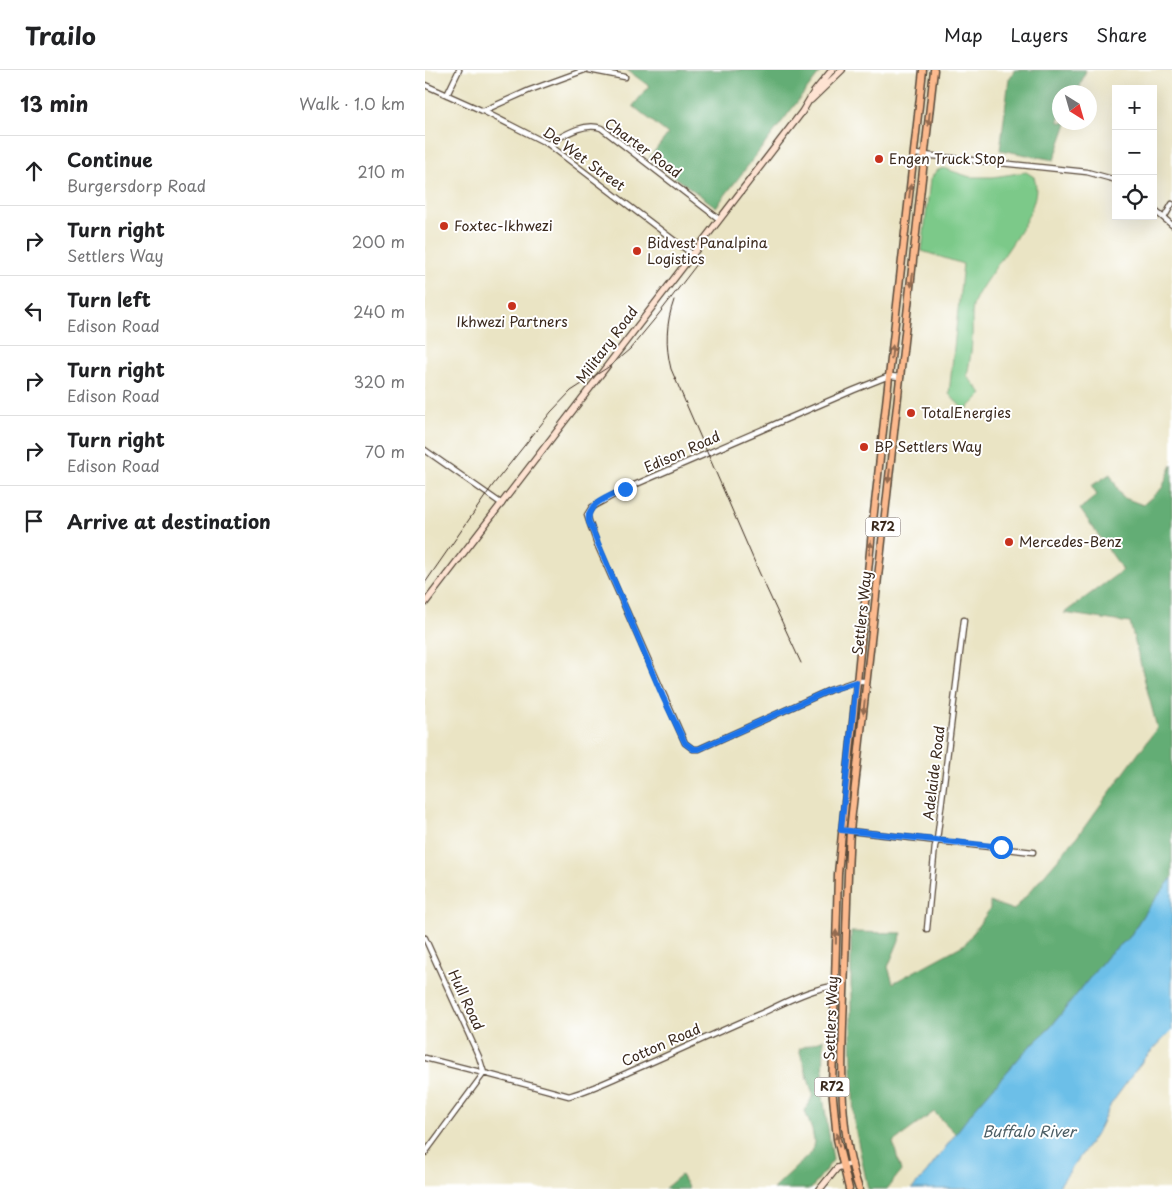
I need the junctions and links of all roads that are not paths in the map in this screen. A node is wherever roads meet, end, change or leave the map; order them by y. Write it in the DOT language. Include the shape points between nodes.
graph roads {
  1 [pos="459,70"];
  2 [pos="585,70"];
  3 [pos="589,70"];
  4 [pos="832,70"];
  5 [pos="842,70"];
  6 [pos="923,70"];
  7 [pos="934,70"];
  8 [pos="625,76"];
  9 [pos="425,85"];
  10 [pos="447,95"];
  11 [pos="809,101"];
  12 [pos="483,111"];
  13 [pos="548,144"];
  14 [pos="915,154"];
  15 [pos="926,155"];
  16 [pos="1112,179"];
  17 [pos="1172,204"];
  18 [pos="1157,212"];
  19 [pos="1164,218"];
  20 [pos="719,219"];
  21 [pos="1172,225"];
  22 [pos="692,254"];
  23 [pos="889,376"];
  24 [pos="901,377"];
  25 [pos="425,450"];
  26 [pos="502,504"];
  27 [pos="425,604"];
  28 [pos="963,620"];
  29 [pos="867,681"];
  30 [pos="856,682"];
  31 [pos="841,830"];
  32 [pos="851,831"];
  33 [pos="937,840"];
  34 [pos="1033,852"];
  35 [pos="927,929"];
  36 [pos="425,938"];
  37 [pos="835,985"];
  38 [pos="845,985"];
  39 [pos="425,1058"];
  40 [pos="484,1073"];
  41 [pos="425,1153"];
  42 [pos="852,1163"];
  43 [pos="843,1165"];
  44 [pos="858,1186"];
  45 [pos="849,1188"];
  46 [pos="819,1189"];
  1 -- 10 [label="street"];
  2 -- 12 [label="street"];
  3 -- 8 [label="street"];
  4 -- 11 [label="street, Military Road"];
  5 -- 11 [label="street, Military Road"];
  6 -- 14 [label="main road, Settlers Way / R72"];
  7 -- 15 [label="main road, Settlers Way / R72, one-way"];
  9 -- 10 [label="street, De Wet Street"];
  10 -- 12 [label="street, De Wet Street"];
  11 -- 20 [label="street, Military Road"];
  12 -- 13 [label="street, De Wet Street"];
  13 -- 20 [label="street, Charter Road" via="586,127 601,128"];
  13 -- 22 [label="street, De Wet Street"];
  14 -- 15 [label="street"];
  23 -- 14 [label="main road, Settlers Way / R72, one-way"];
  15 -- 16 [label="street" via="1087,172"];
  15 -- 24 [label="main road, Settlers Way / R72, one-way"];
  17 -- 19 [label="street"];
  18 -- 19 [label="street"];
  19 -- 21 [label="street"];
  20 -- 22 [label="street, Military Road"];
  22 -- 26 [label="street, Military Road"];
  23 -- 24 [label="street, Edison Road"];
  30 -- 23 [label="main road, Settlers Way / R72, one-way"];
  23 -- 30 [label="street, Edison Road" via="625,489 592,507 587,515 663,697 690,748 699,749 830,690"];
  24 -- 29 [label="main road, Settlers Way / R72, one-way"];
  25 -- 26 [label="street"];
  26 -- 27 [label="street, Military Road"];
  28 -- 33 [label="street, Adelaide Road"];
  29 -- 30 [label="street, Edison Road"];
  29 -- 32 [label="main road, Settlers Way / R72, one-way"];
  30 -- 31 [label="main road, Settlers Way / R72"];
  31 -- 32 [label="street"];
  37 -- 31 [label="main road, Settlers Way / R72, one-way"];
  32 -- 33 [label="street"];
  32 -- 38 [label="main road, Settlers Way / R72"];
  33 -- 34 [label="street"];
  33 -- 35 [label="street, Adelaide Road"];
  36 -- 40 [label="street, Hull Road"];
  37 -- 38 [label="street, Cotton Road"];
  37 -- 40 [label="street, Cotton Road" via="807,993 569,1096"];
  43 -- 37 [label="main road, Settlers Way / R72, one-way" via="832,1087"];
  38 -- 42 [label="main road, Settlers Way / R72" via="842,1092"];
  39 -- 40 [label="street, Cotton Road"];
  40 -- 41 [label="street"];
  42 -- 43 [label="street"];
  42 -- 44 [label="main road, Settlers Way / R72"];
  43 -- 45 [label="main road, Settlers Way / R72"];
  43 -- 46 [label="street"];
}
